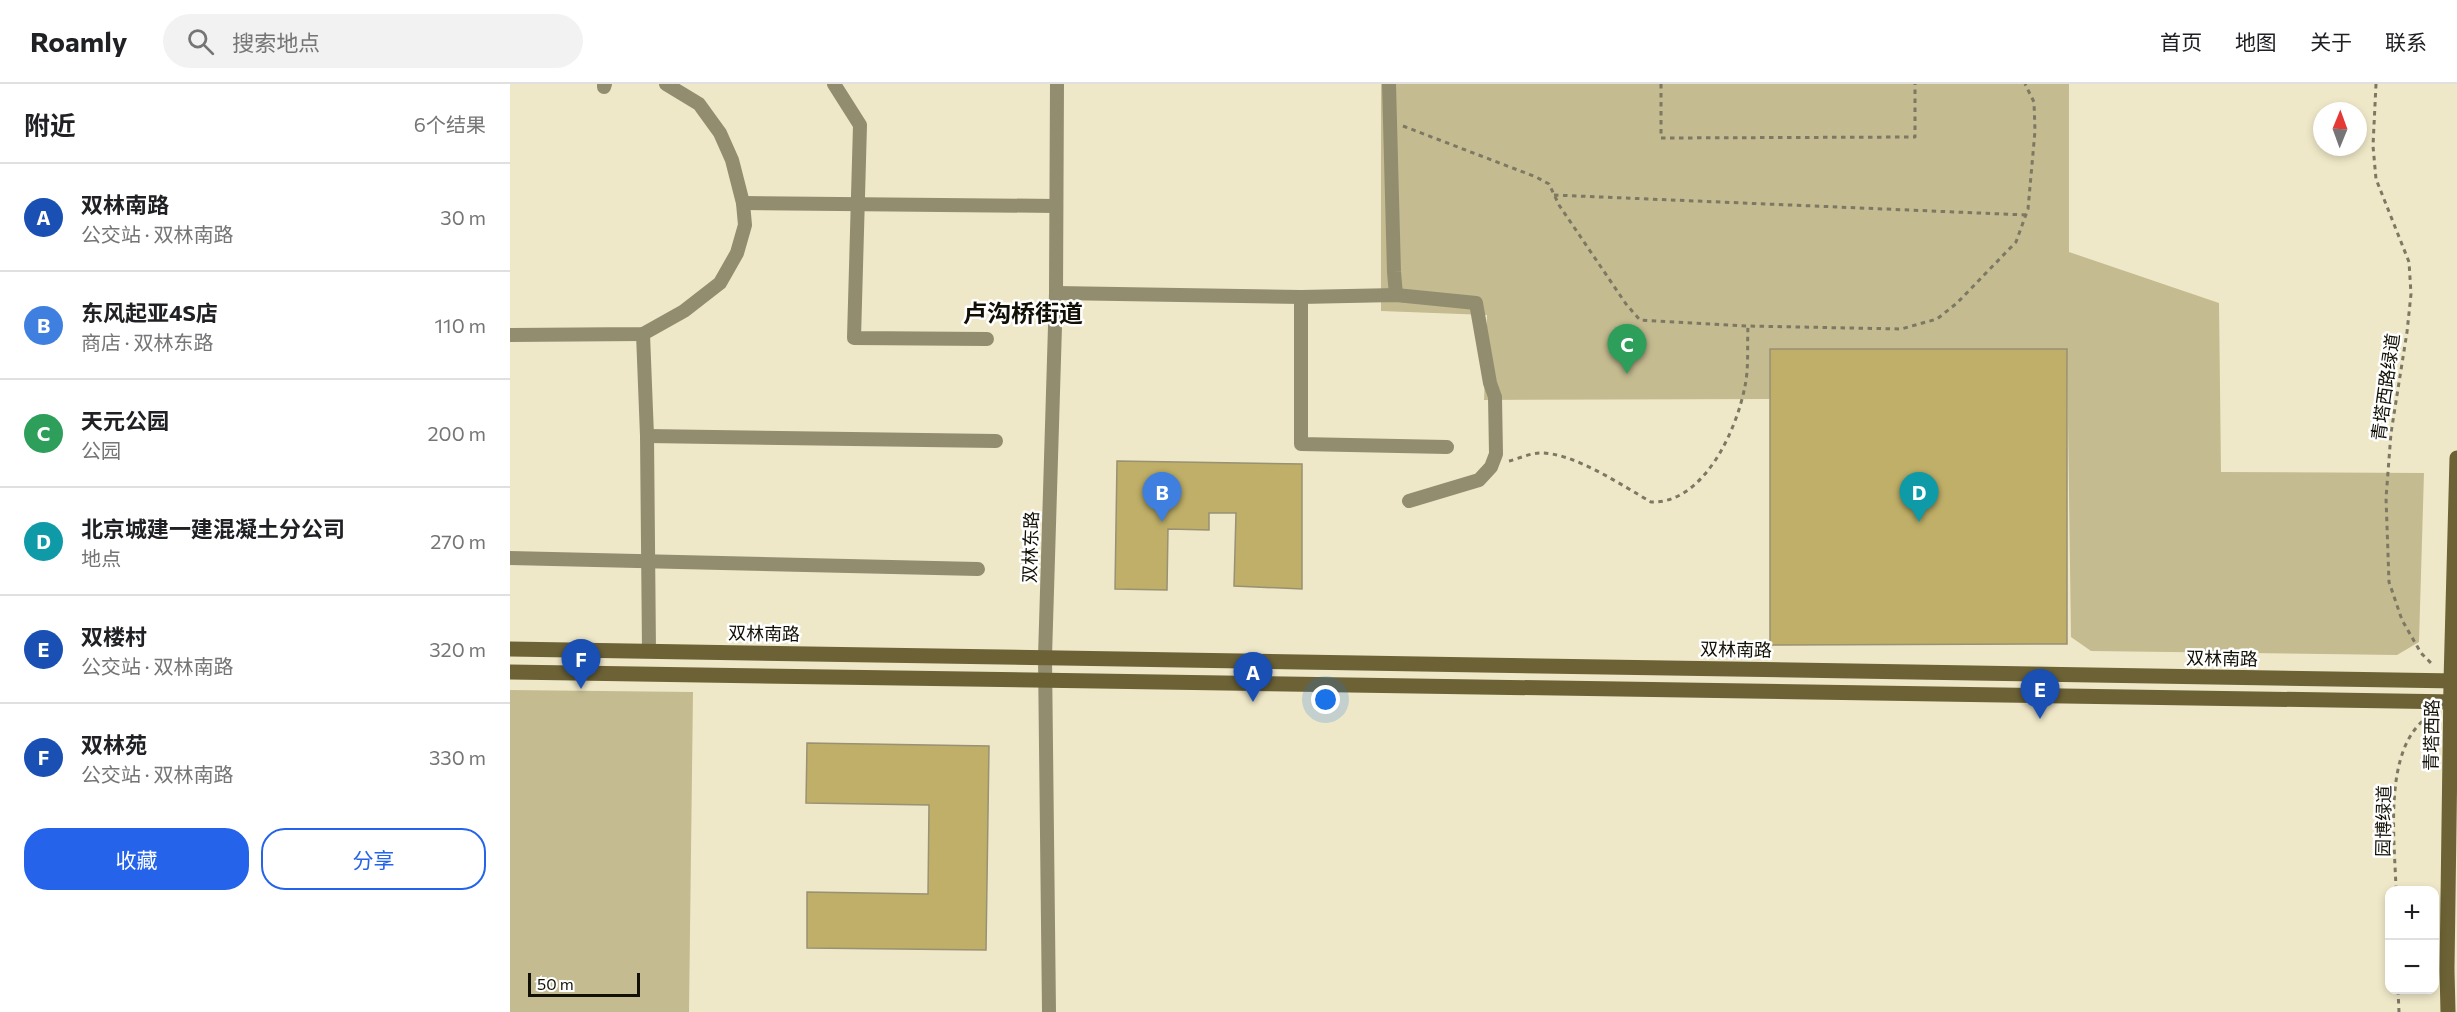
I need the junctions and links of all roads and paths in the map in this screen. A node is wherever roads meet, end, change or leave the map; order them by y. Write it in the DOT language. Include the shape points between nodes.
graph roads {
  1 [pos="666,84"];
  2 [pos="834,84"];
  3 [pos="1058,84"];
  4 [pos="1389,84"];
  5 [pos="1661,84"];
  6 [pos="1915,84"];
  7 [pos="2025,84"];
  8 [pos="2376,84"];
  9 [pos="1390,122"];
  10 [pos="1554,195"];
  11 [pos="743,203"];
  12 [pos="856,205"];
  13 [pos="1056,206"];
  14 [pos="2026,214"];
  15 [pos="1056,293"];
  16 [pos="1396,295"];
  17 [pos="1301,297"];
  18 [pos="1748,326"];
  19 [pos="643,334"];
  20 [pos="510,335"];
  21 [pos="987,339"];
  22 [pos="647,436"];
  23 [pos="996,441"];
  24 [pos="1447,447"];
  25 [pos="2457,458"];
  26 [pos="1491,466"];
  27 [pos="1409,501"];
  28 [pos="510,558"];
  29 [pos="649,562"];
  30 [pos="978,569"];
  31 [pos="510,649"];
  32 [pos="650,651"];
  33 [pos="1045,657"];
  34 [pos="510,672"];
  35 [pos="1045,679"];
  36 [pos="2454,681"];
  37 [pos="2454,702"];
  38 [pos="2396,886"];
  39 [pos="2398,994"];
  40 [pos="1049,1012"];
  41 [pos="2399,1012"];
  42 [pos="2448,1012"];
  1 -- 11 [label="street" via="699,104 720,133"];
  2 -- 12 [label="street" via="860,125"];
  3 -- 13 [label="street, 双林东路"];
  4 -- 9 [label="street"];
  5 -- 6 [label="path" via="1661,138 1916,137"];
  7 -- 14 [label="path" via="2034,102 2035,131"];
  8 -- 36 [label="path, 青塔西路绿道" via="2376,179 2409,262 2411,294 2387,476 2389,582 2402,620 2421,653"];
  9 -- 10 [label="path" via="1536,177 1549,184"];
  9 -- 16 [label="street"];
  10 -- 14 [label="path"];
  10 -- 18 [label="path" via="1640,320"];
  11 -- 12 [label="street"];
  11 -- 19 [label="street" via="745,225 737,253 720,283 684,311"];
  12 -- 13 [label="street"];
  12 -- 21 [label="street" via="854,338"];
  13 -- 15 [label="street, 双林东路"];
  14 -- 18 [label="path" via="2016,242 1957,303 1936,319 1900,329"];
  15 -- 17 [label="street"];
  15 -- 33 [label="street, 双林东路"];
  16 -- 17 [label="street"];
  16 -- 26 [label="street" via="1476,303 1495,397 1496,454"];
  17 -- 24 [label="street" via="1301,444"];
  18 -- 26 [label="path" via="1746,382 1739,411 1720,452 1699,480 1676,497 1651,502 1562,456 1540,453"];
  19 -- 20 [label="street"];
  19 -- 22 [label="street"];
  22 -- 23 [label="street"];
  22 -- 29 [label="street"];
  25 -- 36 [label="street, 青塔西路"];
  26 -- 27 [label="street" via="1479,480"];
  28 -- 29 [label="street"];
  29 -- 30 [label="street"];
  29 -- 32 [label="street"];
  31 -- 32 [label="street, 双林南路"];
  32 -- 33 [label="street, 双林南路"];
  33 -- 35 [label="street, 双林东路"];
  33 -- 36 [label="street, 双林南路"];
  34 -- 35 [label="street"];
  35 -- 37 [label="street"];
  35 -- 40 [label="street, 双林东路"];
  36 -- 37 [label="street, 青塔西路"];
  37 -- 38 [label="path, 园博绿道" via="2418,724 2404,748 2393,793"];
  37 -- 42 [label="street, 青塔西路"];
  39 -- 41 [label="path"];
}
